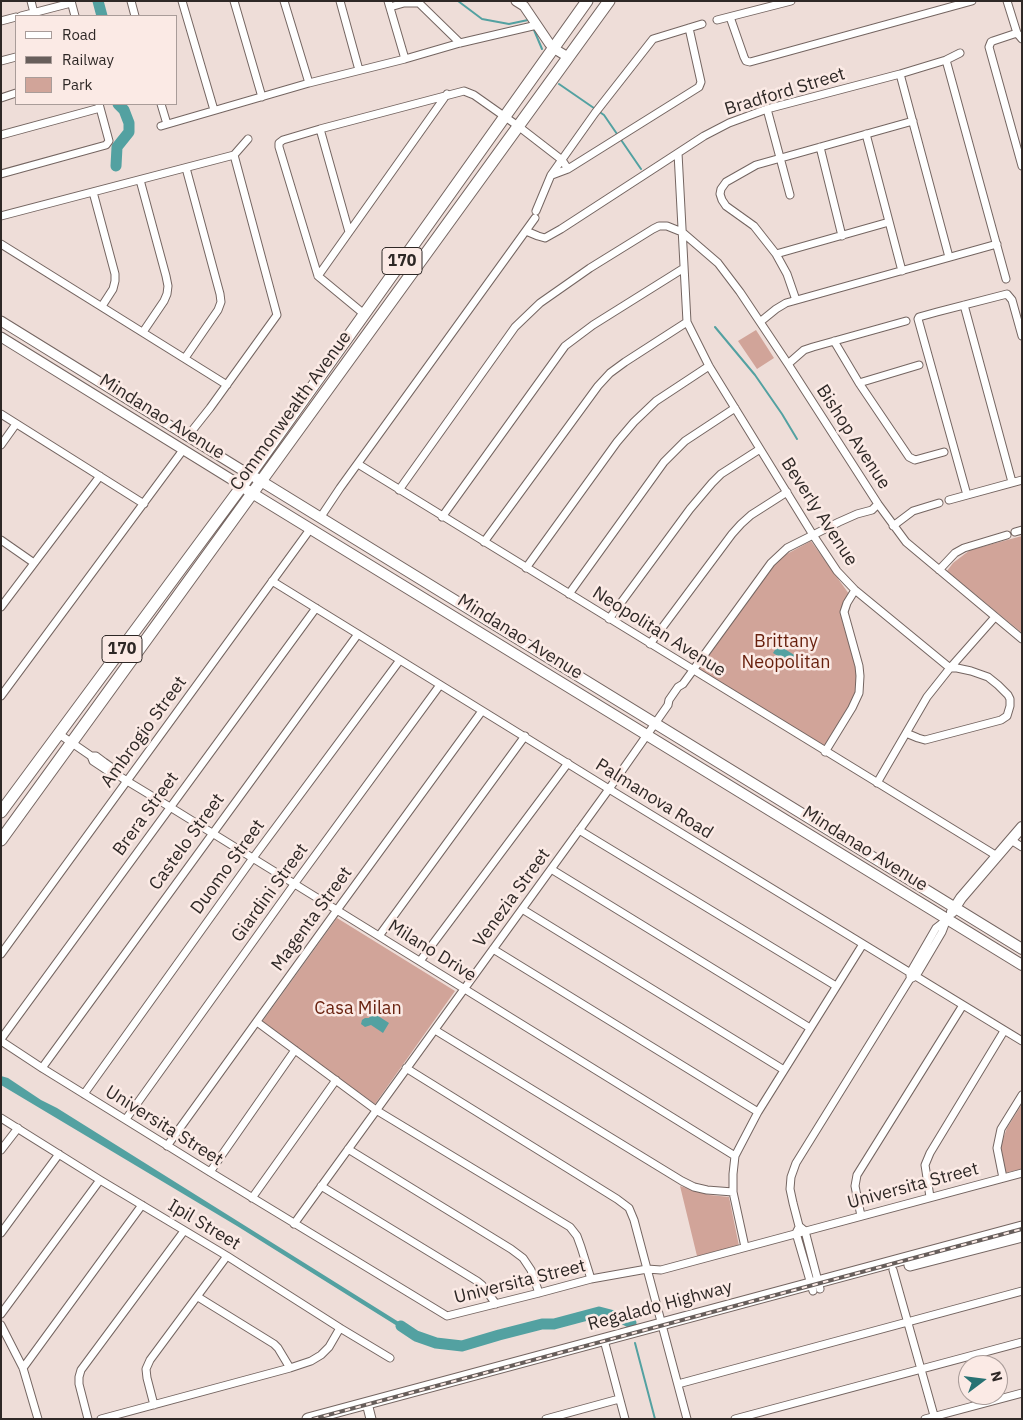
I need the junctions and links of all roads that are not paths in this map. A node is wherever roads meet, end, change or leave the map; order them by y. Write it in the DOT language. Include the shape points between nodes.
graph roads {
  1 [pos="31,1"];
  2 [pos="131,1"];
  3 [pos="182,1"];
  4 [pos="234,1"];
  5 [pos="284,1"];
  6 [pos="340,1"];
  7 [pos="516,1"];
  8 [pos="587,1"];
  9 [pos="609,1"];
  10 [pos="791,1"];
  11 [pos="972,1"];
  12 [pos="1007,1"];
  13 [pos="71,2"];
  14 [pos="389,4"];
  15 [pos="525,4"];
  16 [pos="34,13"];
  17 [pos="25,15"];
  18 [pos="75,15"];
  19 [pos="135,15"];
  20 [pos="730,17"];
  21 [pos="15,18"];
  22 [pos="717,20"];
  23 [pos="1,22"];
  24 [pos="702,24"];
  25 [pos="536,25"];
  26 [pos="689,28"];
  27 [pos="1019,36"];
  28 [pos="460,43"];
  29 [pos="553,48"];
  30 [pos="960,53"];
  31 [pos="15,57"];
  32 [pos="568,57"];
  33 [pos="405,59"];
  34 [pos="946,60"];
  35 [pos="1,61"];
  36 [pos="359,70"];
  37 [pos="900,74"];
  38 [pos="309,84"];
  39 [pos="522,92"];
  40 [pos="15,94"];
  41 [pos="447,94"];
  42 [pos="262,97"];
  43 [pos="1,98"];
  44 [pos="536,101"];
  45 [pos="161,105"];
  46 [pos="99,106"];
  47 [pos="767,109"];
  48 [pos="214,110"];
  49 [pos="504,116"];
  50 [pos="913,121"];
  51 [pos="518,126"];
  52 [pos="320,129"];
  53 [pos="866,134"];
  54 [pos="1,135"];
  55 [pos="248,139"];
  56 [pos="820,147"];
  57 [pos="678,153"];
  58 [pos="234,155"];
  59 [pos="780,158"];
  60 [pos="562,160"];
  61 [pos="1022,166"];
  62 [pos="186,168"];
  63 [pos="568,168"];
  64 [pos="1,174"];
  65 [pos="551,175"];
  66 [pos="140,180"];
  67 [pos="93,192"];
  68 [pos="790,195"];
  69 [pos="435,215"];
  70 [pos="1,216"];
  71 [pos="889,222"];
  72 [pos="447,224"];
  73 [pos="526,230"];
  74 [pos="349,232"];
  75 [pos="682,232"];
  76 [pos="842,236"];
  77 [pos="1,244"];
  78 [pos="997,244"];
  79 [pos="776,254"];
  80 [pos="949,257"];
  81 [pos="684,268"];
  82 [pos="902,271"];
  83 [pos="318,276"];
  84 [pos="1006,279"];
  85 [pos="796,300"];
  86 [pos="964,305"];
  87 [pos="102,306"];
  88 [pos="364,314"];
  89 [pos="1,321"];
  90 [pos="906,321"];
  91 [pos="687,322"];
  92 [pos="760,322"];
  93 [pos="144,332"];
  94 [pos="1022,336"];
  95 [pos="1,337"];
  96 [pos="834,341"];
  97 [pos="185,358"];
  98 [pos="788,364"];
  99 [pos="919,365"];
  100 [pos="709,366"];
  101 [pos="859,383"];
  102 [pos="227,385"];
  103 [pos="735,408"];
  104 [pos="1,414"];
  105 [pos="16,424"];
  106 [pos="187,437"];
  107 [pos="1,445"];
  108 [pos="760,449"];
  109 [pos="183,450"];
  110 [pos="944,452"];
  111 [pos="358,464"];
  112 [pos="250,475"];
  113 [pos="100,476"];
  114 [pos="1022,480"];
  115 [pos="261,482"];
  116 [pos="1012,482"];
  117 [pos="242,486"];
  118 [pos="399,490"];
  119 [pos="787,492"];
  120 [pos="253,493"];
  121 [pos="967,495"];
  122 [pos="949,500"];
  123 [pos="939,503"];
  124 [pos="144,504"];
  125 [pos="878,504"];
  126 [pos="442,517"];
  127 [pos="320,518"];
  128 [pos="893,526"];
  129 [pos="312,528"];
  130 [pos="813,535"];
  131 [pos="1006,535"];
  132 [pos="1,540"];
  133 [pos="484,542"];
  134 [pos="34,563"];
  135 [pos="526,568"];
  136 [pos="939,570"];
  137 [pos="272,581"];
  138 [pos="855,590"];
  139 [pos="569,594"];
  140 [pos="1,607"];
  141 [pos="316,608"];
  142 [pos="995,617"];
  143 [pos="608,619"];
  144 [pos="358,634"];
  145 [pos="1022,639"];
  146 [pos="650,644"];
  147 [pos="400,660"];
  148 [pos="950,668"];
  149 [pos="693,670"];
  150 [pos="440,685"];
  151 [pos="1,696"];
  152 [pos="482,711"];
  153 [pos="656,724"];
  154 [pos="906,733"];
  155 [pos="59,734"];
  156 [pos="648,735"];
  157 [pos="525,736"];
  158 [pos="72,743"];
  159 [pos="825,752"];
  160 [pos="568,763"];
  161 [pos="127,781"];
  162 [pos="877,783"];
  163 [pos="609,789"];
  164 [pos="170,806"];
  165 [pos="1,812"];
  166 [pos="1022,827"];
  167 [pos="580,830"];
  168 [pos="212,832"];
  169 [pos="1,840"];
  170 [pos="1011,840"];
  171 [pos="1022,847"];
  172 [pos="997,856"];
  173 [pos="253,858"];
  174 [pos="551,869"];
  175 [pos="294,883"];
  176 [pos="955,908"];
  177 [pos="337,910"];
  178 [pos="522,910"];
  179 [pos="947,919"];
  180 [pos="379,936"];
  181 [pos="863,944"];
  182 [pos="1022,948"];
  183 [pos="493,949"];
  184 [pos="1,954"];
  185 [pos="420,961"];
  186 [pos="1022,965"];
  187 [pos="912,976"];
  188 [pos="836,986"];
  189 [pos="464,988"];
  190 [pos="962,1005"];
  191 [pos="257,1022"];
  192 [pos="810,1028"];
  193 [pos="435,1030"];
  194 [pos="1004,1031"];
  195 [pos="1,1040"];
  196 [pos="1022,1041"];
  197 [pos="296,1050"];
  198 [pos="42,1068"];
  199 [pos="406,1068"];
  200 [pos="784,1070"];
  201 [pos="336,1080"];
  202 [pos="84,1094"];
  203 [pos="1022,1096"];
  204 [pos="376,1110"];
  205 [pos="758,1112"];
  206 [pos="1,1118"];
  207 [pos="126,1119"];
  208 [pos="18,1128"];
  209 [pos="167,1146"];
  210 [pos="348,1149"];
  211 [pos="1,1150"];
  212 [pos="59,1154"];
  213 [pos="735,1156"];
  214 [pos="210,1172"];
  215 [pos="1022,1173"];
  216 [pos="1003,1178"];
  217 [pos="100,1180"];
  218 [pos="321,1186"];
  219 [pos="732,1192"];
  220 [pos="252,1198"];
  221 [pos="930,1198"];
  222 [pos="142,1205"];
  223 [pos="861,1216"];
  224 [pos="294,1224"];
  225 [pos="1022,1227"];
  226 [pos="800,1230"];
  227 [pos="184,1231"];
  228 [pos="1,1233"];
  229 [pos="1022,1236"];
  230 [pos="745,1247"];
  231 [pos="227,1256"];
  232 [pos="815,1267"];
  233 [pos="647,1269"];
  234 [pos="806,1269"];
  235 [pos="893,1270"];
  236 [pos="591,1279"];
  237 [pos="816,1286"];
  238 [pos="1022,1291"];
  239 [pos="539,1293"];
  240 [pos="198,1297"];
  241 [pos="496,1304"];
  242 [pos="1,1314"];
  243 [pos="908,1321"];
  244 [pos="1,1325"];
  245 [pos="663,1327"];
  246 [pos="340,1328"];
  247 [pos="1022,1342"];
  248 [pos="604,1343"];
  249 [pos="390,1358"];
  250 [pos="24,1368"];
  251 [pos="290,1368"];
  252 [pos="921,1369"];
  253 [pos="678,1384"];
  254 [pos="1022,1393"];
  255 [pos="620,1399"];
  256 [pos="154,1405"];
  257 [pos="369,1410"];
  258 [pos="934,1417"];
  259 [pos="38,1419"];
  260 [pos="88,1419"];
  261 [pos="101,1419"];
  262 [pos="308,1419"];
  263 [pos="334,1419"];
  264 [pos="546,1419"];
  265 [pos="625,1419"];
  266 [pos="687,1419"];
  267 [pos="735,1419"];
  268 [pos="925,1419"];
  1 -- 16 [label="street"];
  2 -- 19 [label="street"];
  3 -- 48 [label="street"];
  4 -- 42 [label="street"];
  5 -- 38 [label="street"];
  6 -- 36 [label="street"];
  7 -- 15 [label="street"];
  8 -- 29 [label="main road, Commonwealth Avenue / 170"];
  9 -- 32 [label="main road, Commonwealth Avenue / 170"];
  10 -- 20 [label="street"];
  11 -- 20 [label="street" via="750,62 744,57"];
  12 -- 27 [label="street"];
  13 -- 16 [label="street"];
  13 -- 18 [label="street"];
  14 -- 28 [label="street" via="418,3"];
  14 -- 33 [label="street"];
  15 -- 25 [label="street"];
  16 -- 17 [label="street"];
  20 -- 22 [label="street"];
  21 -- 23 [label="street"];
  24 -- 26 [label="street"];
  25 -- 28 [label="street"];
  25 -- 29 [label="street"];
  26 -- 60 [label="street" via="653,39"];
  26 -- 63 [label="street" via="701,82 699,87"];
  27 -- 61 [label="street" via="993,41 989,47"];
  28 -- 33 [label="street"];
  29 -- 32 [label="street"];
  29 -- 39 [label="main road, Commonwealth Avenue / 170"];
  30 -- 34 [label="street, Bradford Street"];
  31 -- 35 [label="street"];
  32 -- 44 [label="main road, Commonwealth Avenue / 170"];
  33 -- 36 [label="street"];
  34 -- 37 [label="street, Bradford Street"];
  34 -- 78 [label="street"];
  36 -- 38 [label="street"];
  37 -- 47 [label="street, Bradford Street"];
  37 -- 50 [label="street"];
  38 -- 42 [label="street"];
  39 -- 44 [label="main road"];
  39 -- 49 [label="main road, Commonwealth Avenue / 170"];
  40 -- 43 [label="street"];
  41 -- 49 [label="street" via="469,92"];
  41 -- 52 [label="street"];
  41 -- 74 [label="street"];
  42 -- 48 [label="street"];
  44 -- 51 [label="main road, Commonwealth Avenue / 170"];
  45 -- 48 [label="street" via="164,125"];
  46 -- 54 [label="street"];
  46 -- 64 [label="street" via="108,144"];
  47 -- 57 [label="street, Bradford Street" via="729,123"];
  47 -- 59 [label="street"];
  49 -- 51 [label="street"];
  49 -- 69 [label="main road, Commonwealth Avenue / 170"];
  50 -- 53 [label="street"];
  50 -- 80 [label="street"];
  51 -- 60 [label="street"];
  51 -- 72 [label="main road, Commonwealth Avenue / 170"];
  52 -- 74 [label="street"];
  52 -- 83 [label="street" via="279,143"];
  53 -- 56 [label="street"];
  53 -- 71 [label="street"];
  55 -- 58 [label="street"];
  56 -- 59 [label="street"];
  56 -- 76 [label="street"];
  57 -- 73 [label="street, Bradford Street" via="545,238"];
  57 -- 75 [label="street, Beverly Avenue"];
  58 -- 62 [label="street"];
  58 -- 102 [label="street" via="277,315"];
  59 -- 68 [label="street"];
  59 -- 79 [label="street" via="756,165 726,182 720,194 726,206 754,226"];
  60 -- 63 [label="street"];
  60 -- 65 [label="street"];
  62 -- 66 [label="street"];
  62 -- 97 [label="street" via="221,302"];
  63 -- 65 [label="street"];
  65 -- 73 [label="street"];
  66 -- 67 [label="street"];
  66 -- 93 [label="street" via="168,286 168,294"];
  67 -- 70 [label="street"];
  67 -- 87 [label="street" via="115,274 113,289"];
  69 -- 72 [label="main road"];
  69 -- 88 [label="main road, Commonwealth Avenue / 170"];
  71 -- 76 [label="street"];
  71 -- 82 [label="street"];
  72 -- 115 [label="main road, Commonwealth Avenue / 170"];
  73 -- 111 [label="street"];
  74 -- 83 [label="street"];
  75 -- 81 [label="street, Beverly Avenue"];
  75 -- 92 [label="street, Bishop Avenue" via="714,258"];
  75 -- 118 [label="street" via="667,226 653,229 540,303 515,327"];
  76 -- 79 [label="street"];
  77 -- 87 [label="street"];
  78 -- 80 [label="street"];
  78 -- 84 [label="street"];
  79 -- 85 [label="street"];
  80 -- 82 [label="street"];
  81 -- 91 [label="street, Beverly Avenue"];
  81 -- 126 [label="street" via="565,346"];
  82 -- 85 [label="street"];
  83 -- 88 [label="street"];
  85 -- 92 [label="street" via="776,309"];
  86 -- 94 [label="street" via="1007,294 1012,300"];
  86 -- 116 [label="street"];
  86 -- 121 [label="street" via="919,318 918,321"];
  87 -- 93 [label="street"];
  88 -- 112 [label="main road, Commonwealth Avenue / 170"];
  89 -- 106 [label="street, Mindanao Avenue"];
  90 -- 96 [label="street"];
  91 -- 100 [label="street, Beverly Avenue"];
  91 -- 133 [label="street" via="604,379"];
  92 -- 98 [label="street, Bishop Avenue"];
  93 -- 97 [label="street"];
  95 -- 109 [label="street, Mindanao Avenue"];
  96 -- 98 [label="street" via="804,350"];
  96 -- 101 [label="street"];
  97 -- 102 [label="street"];
  98 -- 125 [label="street, Bishop Avenue"];
  99 -- 101 [label="street"];
  100 -- 103 [label="street, Beverly Avenue"];
  100 -- 135 [label="street" via="656,401 634,422"];
  101 -- 110 [label="street" via="908,457 914,460"];
  102 -- 106 [label="street"];
  103 -- 108 [label="street, Beverly Avenue"];
  103 -- 139 [label="street" via="685,441 664,462"];
  104 -- 105 [label="street"];
  105 -- 107 [label="street"];
  105 -- 113 [label="street"];
  106 -- 112 [label="street, Mindanao Avenue"];
  108 -- 119 [label="street, Beverly Avenue"];
  108 -- 143 [label="street" via="712,483"];
  109 -- 117 [label="street, Mindanao Avenue"];
  109 -- 124 [label="street"];
  111 -- 118 [label="street, Neopolitan Avenue"];
  111 -- 127 [label="street"];
  112 -- 115 [label="main road, Mindanao Avenue"];
  112 -- 117 [label="main road, Commonwealth Avenue / 170"];
  113 -- 124 [label="street"];
  113 -- 134 [label="street"];
  114 -- 116 [label="street"];
  115 -- 120 [label="main road, Commonwealth Avenue / 170"];
  115 -- 127 [label="main road, Mindanao Avenue"];
  116 -- 121 [label="street"];
  117 -- 120 [label="main road, Mindanao Avenue"];
  117 -- 155 [label="main road, Commonwealth Avenue / 170"];
  118 -- 126 [label="street, Neopolitan Avenue"];
  119 -- 130 [label="street, Beverly Avenue"];
  119 -- 146 [label="street" via="741,524"];
  120 -- 129 [label="main road, Mindanao Avenue"];
  120 -- 158 [label="main road, Commonwealth Avenue / 170"];
  121 -- 122 [label="street"];
  123 -- 128 [label="street" via="913,511"];
  124 -- 151 [label="street"];
  125 -- 128 [label="street, Bishop Avenue"];
  125 -- 130 [label="street, Venezia Street" via="872,510"];
  126 -- 133 [label="street, Neopolitan Avenue"];
  127 -- 129 [label="main road"];
  127 -- 153 [label="main road, Mindanao Avenue"];
  128 -- 136 [label="street, Bishop Avenue" via="906,542"];
  129 -- 137 [label="street, Ambrogio Street"];
  129 -- 156 [label="main road, Mindanao Avenue"];
  130 -- 138 [label="street, Beverly Avenue" via="837,571"];
  130 -- 149 [label="street, Venezia Street" via="787,548 771,563"];
  131 -- 136 [label="street" via="964,548"];
  132 -- 134 [label="street"];
  133 -- 135 [label="street, Neopolitan Avenue"];
  134 -- 140 [label="street"];
  135 -- 139 [label="street, Neopolitan Avenue"];
  136 -- 142 [label="street, Bishop Avenue"];
  137 -- 141 [label="street, Palmanova Road"];
  137 -- 161 [label="street, Ambrogio Street"];
  138 -- 148 [label="street, Beverly Avenue"];
  138 -- 159 [label="street" via="844,612 859,666 859,693"];
  139 -- 143 [label="street, Neopolitan Avenue"];
  141 -- 144 [label="street, Palmanova Road"];
  141 -- 164 [label="street, Brera Street"];
  142 -- 145 [label="street, Bishop Avenue"];
  142 -- 148 [label="street"];
  143 -- 146 [label="street, Neopolitan Avenue"];
  144 -- 147 [label="street, Palmanova Road"];
  144 -- 168 [label="street, Castelo Street"];
  146 -- 149 [label="street, Neopolitan Avenue"];
  147 -- 150 [label="street, Palmanova Road"];
  147 -- 173 [label="street, Duomo Street"];
  148 -- 154 [label="street" via="927,697"];
  148 -- 154 [label="street" via="979,673 998,685 1010,699 1007,716 924,740"];
  149 -- 153 [label="street, Venezia Street" via="673,694"];
  149 -- 159 [label="street, Neopolitan Avenue"];
  150 -- 152 [label="street, Palmanova Road"];
  150 -- 175 [label="street, Giardini Street"];
  152 -- 157 [label="street, Palmanova Road"];
  152 -- 177 [label="street, Magenta Street"];
  153 -- 156 [label="street, Venezia Street"];
  153 -- 176 [label="main road, Mindanao Avenue"];
  154 -- 162 [label="street"];
  155 -- 158 [label="street, Milano Drive"];
  155 -- 165 [label="main road, Commonwealth Avenue / 170"];
  156 -- 163 [label="street, Venezia Street"];
  156 -- 179 [label="main road, Mindanao Avenue"];
  157 -- 160 [label="street, Palmanova Road"];
  157 -- 180 [label="street"];
  158 -- 161 [label="street, Milano Drive" via="93,761"];
  158 -- 169 [label="main road, Commonwealth Avenue / 170"];
  159 -- 162 [label="street, Neopolitan Avenue"];
  160 -- 163 [label="street, Palmanova Road"];
  160 -- 185 [label="street"];
  161 -- 164 [label="street, Milano Drive"];
  161 -- 184 [label="street, Ambrogio Street"];
  162 -- 172 [label="street, Neopolitan Avenue"];
  163 -- 167 [label="street, Venezia Street"];
  163 -- 181 [label="street, Palmanova Road"];
  164 -- 168 [label="street, Milano Drive"];
  164 -- 195 [label="street, Brera Street"];
  166 -- 170 [label="main road"];
  167 -- 174 [label="street, Venezia Street"];
  167 -- 188 [label="street"];
  168 -- 173 [label="street, Milano Drive"];
  168 -- 198 [label="street, Castelo Street"];
  170 -- 171 [label="street"];
  170 -- 172 [label="main road"];
  172 -- 176 [label="main road"];
  173 -- 175 [label="street, Milano Drive"];
  173 -- 202 [label="street, Duomo Street"];
  174 -- 178 [label="street, Venezia Street"];
  174 -- 192 [label="street"];
  175 -- 177 [label="street, Milano Drive"];
  175 -- 207 [label="street, Giardini Street"];
  176 -- 179 [label="main road"];
  176 -- 182 [label="main road, Mindanao Avenue"];
  177 -- 180 [label="street, Milano Drive"];
  177 -- 191 [label="street, Magenta Street"];
  178 -- 183 [label="street, Venezia Street"];
  178 -- 200 [label="street"];
  179 -- 186 [label="main road, Mindanao Avenue"];
  179 -- 187 [label="street" via="936,928"];
  180 -- 185 [label="street, Milano Drive"];
  181 -- 187 [label="street, Palmanova Road"];
  181 -- 188 [label="street"];
  183 -- 189 [label="street, Venezia Street"];
  183 -- 205 [label="street"];
  185 -- 189 [label="street, Milano Drive"];
  187 -- 190 [label="street, Palmanova Road"];
  187 -- 226 [label="street" via="796,1163 790,1189"];
  188 -- 192 [label="street"];
  189 -- 193 [label="street, Venezia Street"];
  189 -- 213 [label="street, Milano Drive"];
  190 -- 194 [label="street, Palmanova Road"];
  190 -- 223 [label="street" via="857,1175 855,1186"];
  191 -- 197 [label="street"];
  191 -- 209 [label="street, Magenta Street"];
  192 -- 200 [label="street"];
  193 -- 199 [label="street, Venezia Street"];
  193 -- 219 [label="street" via="682,1182 707,1190"];
  194 -- 196 [label="street, Palmanova Road"];
  194 -- 221 [label="street" via="930,1153 925,1165"];
  195 -- 198 [label="street, Universita Street"];
  197 -- 201 [label="street"];
  197 -- 214 [label="street"];
  198 -- 202 [label="street, Universita Street"];
  199 -- 204 [label="street, Venezia Street"];
  199 -- 233 [label="street" via="629,1208"];
  200 -- 205 [label="street"];
  201 -- 204 [label="street"];
  201 -- 220 [label="street"];
  202 -- 207 [label="street, Universita Street"];
  203 -- 216 [label="street" via="1001,1129 997,1148"];
  204 -- 210 [label="street, Venezia Street"];
  204 -- 236 [label="street" via="570,1227 582,1247"];
  205 -- 213 [label="street"];
  206 -- 208 [label="street, Ipil Street"];
  207 -- 209 [label="street, Universita Street"];
  208 -- 211 [label="street"];
  208 -- 212 [label="street, Ipil Street"];
  209 -- 214 [label="street, Universita Street"];
  210 -- 218 [label="street, Venezia Street"];
  210 -- 239 [label="street" via="523,1258"];
  212 -- 217 [label="street, Ipil Street"];
  212 -- 228 [label="street"];
  213 -- 219 [label="street"];
  214 -- 220 [label="street, Universita Street"];
  215 -- 216 [label="street, Universita Street"];
  216 -- 221 [label="street, Universita Street"];
  217 -- 222 [label="street, Ipil Street"];
  217 -- 242 [label="street"];
  218 -- 224 [label="street, Venezia Street"];
  218 -- 241 [label="street" via="477,1281"];
  219 -- 230 [label="street"];
  220 -- 224 [label="street, Universita Street"];
  221 -- 223 [label="street, Universita Street"];
  222 -- 227 [label="street, Ipil Street"];
  222 -- 250 [label="street"];
  223 -- 226 [label="street, Universita Street"];
  224 -- 241 [label="street, Universita Street" via="447,1316"];
  225 -- 237 [label="main road, Regalado Highway"];
  226 -- 230 [label="street, Universita Street"];
  226 -- 232 [label="street"];
  226 -- 234 [label="street"];
  227 -- 231 [label="street, Ipil Street"];
  227 -- 260 [label="street" via="81,1370 79,1384"];
  229 -- 235 [label="main road, Regalado Highway"];
  230 -- 233 [label="street, Universita Street" via="661,1270"];
  231 -- 240 [label="street"];
  231 -- 246 [label="street, Ipil Street"];
  232 -- 234 [label="street"];
  232 -- 237 [label="street"];
  233 -- 236 [label="street, Universita Street"];
  233 -- 245 [label="street"];
  234 -- 237 [label="street"];
  235 -- 237 [label="main road, Regalado Highway"];
  235 -- 243 [label="street"];
  236 -- 239 [label="street, Universita Street"];
  237 -- 245 [label="main road, Regalado Highway"];
  238 -- 243 [label="street"];
  239 -- 241 [label="street, Universita Street"];
  240 -- 251 [label="street" via="274,1344"];
  240 -- 256 [label="street" via="146,1369"];
  243 -- 252 [label="street"];
  243 -- 253 [label="street"];
  244 -- 250 [label="street"];
  245 -- 248 [label="main road, Regalado Highway"];
  245 -- 253 [label="street"];
  246 -- 249 [label="street, Ipil Street"];
  246 -- 251 [label="street" via="321,1355"];
  247 -- 252 [label="street"];
  248 -- 255 [label="street"];
  248 -- 257 [label="main road, Regalado Highway"];
  250 -- 259 [label="street"];
  251 -- 256 [label="street"];
  252 -- 258 [label="street"];
  252 -- 267 [label="street"];
  253 -- 266 [label="street"];
  254 -- 258 [label="street"];
  255 -- 264 [label="street"];
  255 -- 265 [label="street"];
  256 -- 261 [label="street"];
  257 -- 262 [label="main road, Regalado Highway"];
  257 -- 263 [label="main road, Regalado Highway"];
  258 -- 268 [label="street"];
}
